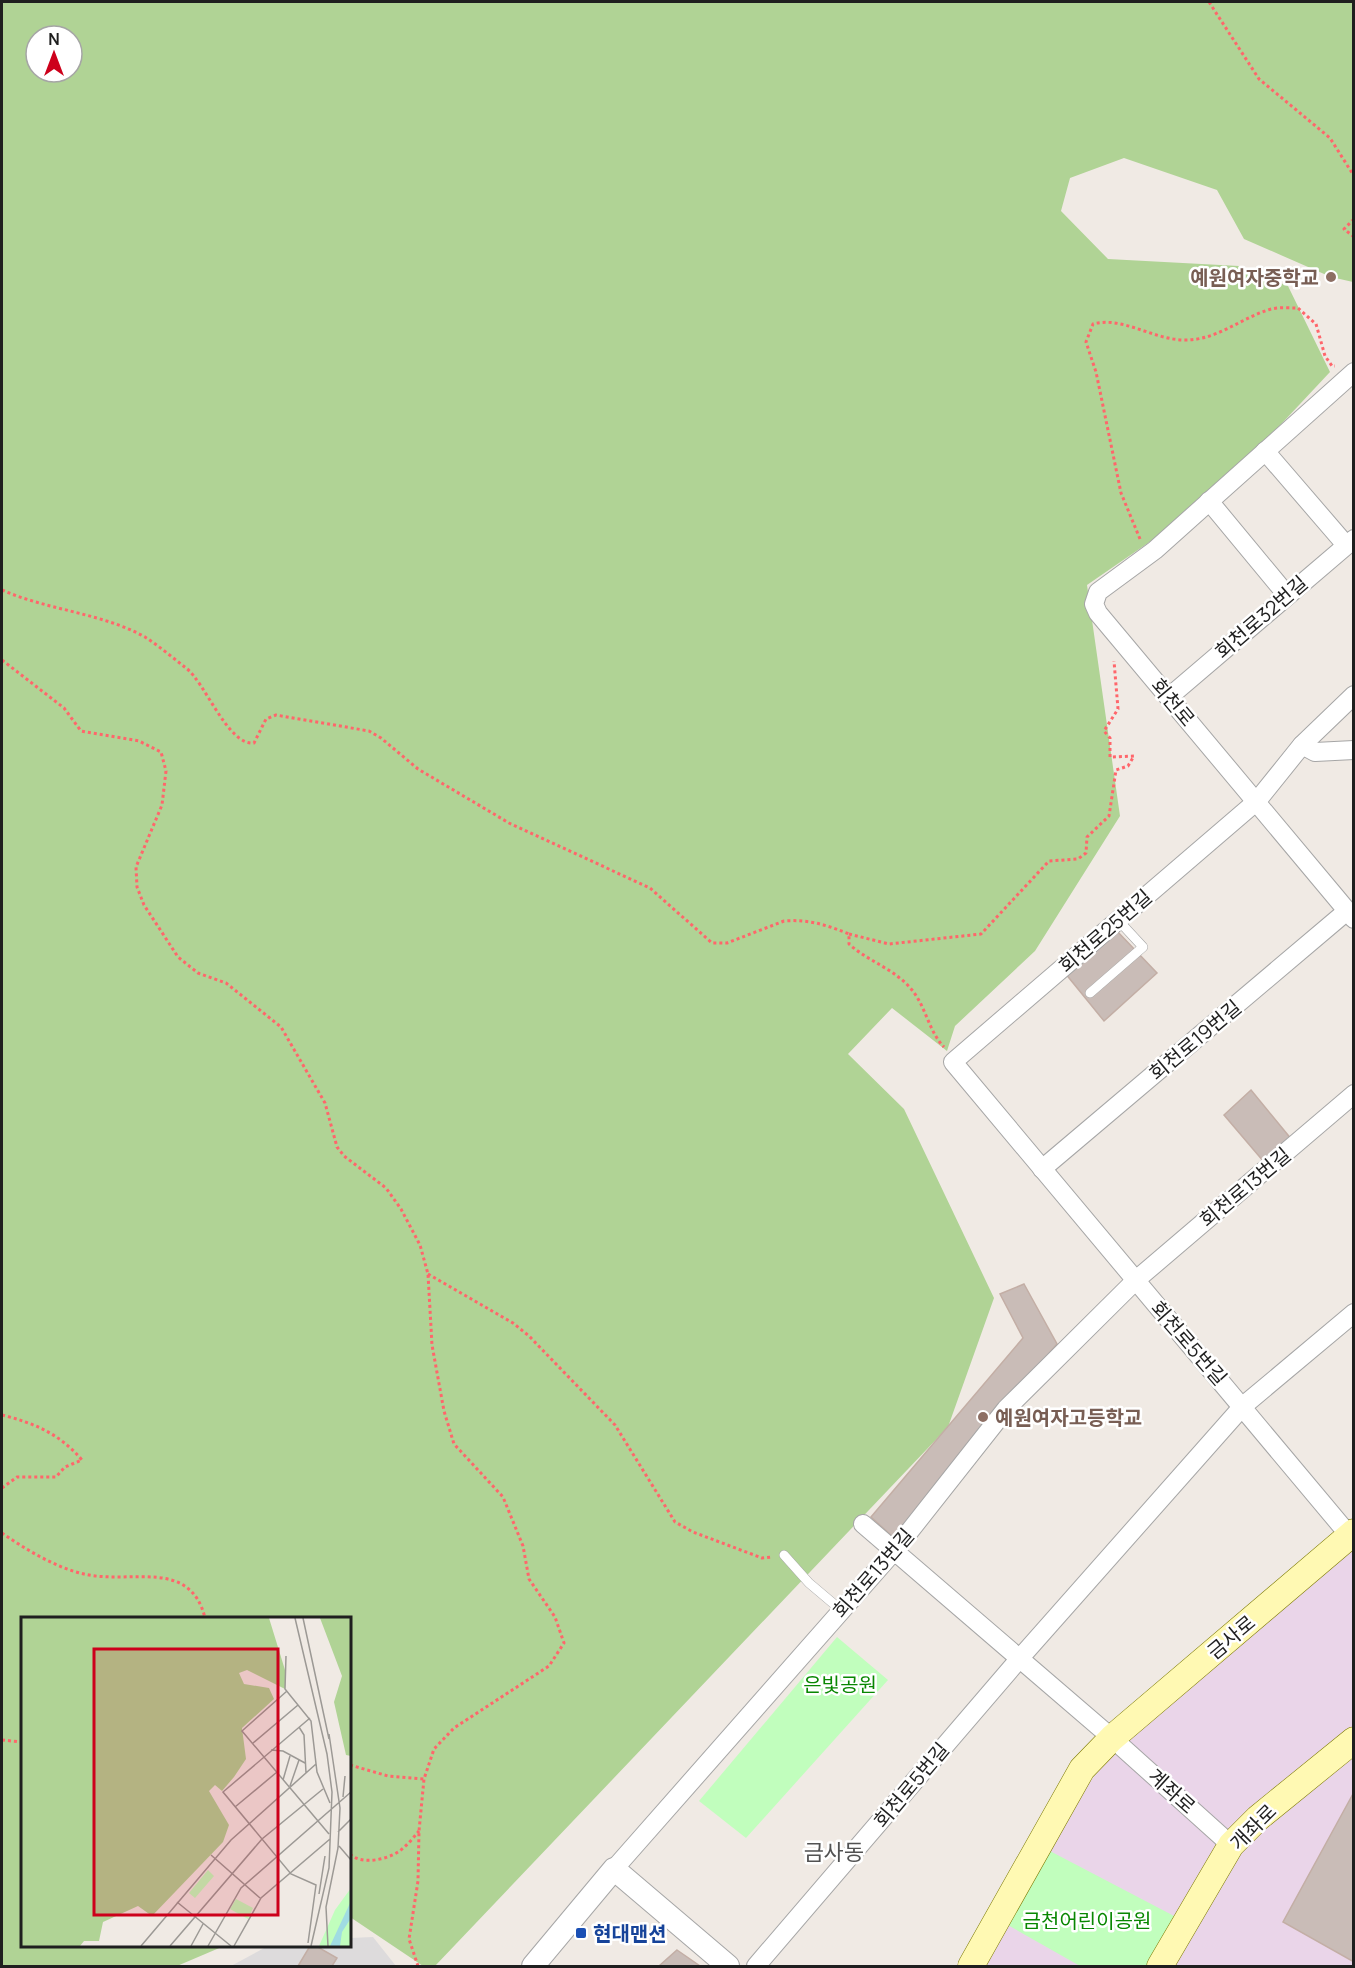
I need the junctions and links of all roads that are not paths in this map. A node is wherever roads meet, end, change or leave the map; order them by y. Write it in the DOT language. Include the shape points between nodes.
graph roads {
  1 [pos="1353,372"];
  2 [pos="1265,450"];
  3 [pos="1209,501"];
  4 [pos="1350,542"];
  5 [pos="1286,594"];
  6 [pos="1353,695"];
  7 [pos="1169,697"];
  8 [pos="1302,745"];
  9 [pos="1353,750"];
  10 [pos="1257,801"];
  11 [pos="1350,915"];
  12 [pos="1118,920"];
  13 [pos="1090,993"];
  14 [pos="1353,1094"];
  15 [pos="1042,1170"];
  16 [pos="1136,1280"];
  17 [pos="1353,1313"];
  18 [pos="1243,1406"];
  19 [pos="863,1524"];
  20 [pos="1352,1536"];
  21 [pos="894,1551"];
  22 [pos="784,1555"];
  23 [pos="841,1610"];
  24 [pos="1020,1658"];
  25 [pos="1112,1738"];
  26 [pos="1353,1740"];
  27 [pos="1231,1845"];
  28 [pos="614,1869"];
  29 [pos="533,1966"];
  30 [pos="728,1966"];
  31 [pos="756,1966"];
  32 [pos="971,1966"];
  33 [pos="1160,1966"];
  1 -- 2 [label="street, 회천로"];
  2 -- 3 [label="street, 회천로"];
  2 -- 4 [label="street"];
  3 -- 5 [label="street"];
  3 -- 7 [label="street, 회천로" via="1155,550 1098,592 1094,604"];
  4 -- 5 [label="street, 회천로32번길"];
  5 -- 7 [label="street, 회천로32번길"];
  6 -- 8 [label="street, 회천로25번길"];
  7 -- 10 [label="street, 회천로"];
  8 -- 9 [label="street" via="1315,752"];
  8 -- 10 [label="street, 회천로25번길"];
  10 -- 11 [label="street, 회천로"];
  10 -- 12 [label="street, 회천로25번길"];
  11 -- 15 [label="street, 회천로19번길"];
  12 -- 13 [label="lane" via="1143,947"];
  12 -- 15 [label="street, 회천로25번길" via="953,1062"];
  14 -- 16 [label="street, 회천로13번길"];
  15 -- 16 [label="street"];
  16 -- 18 [label="street, 회천로5번길"];
  16 -- 21 [label="street, 회천로13번길" via="1006,1409"];
  17 -- 18 [label="street, 회천로5번길"];
  18 -- 20 [label="street, 금사로"];
  18 -- 24 [label="street, 회천로5번길"];
  19 -- 21 [label="street"];
  20 -- 25 [label="main road, 금사로"];
  21 -- 23 [label="street, 회천로13번길"];
  21 -- 24 [label="street"];
  22 -- 23 [label="lane"];
  23 -- 28 [label="street, 회천로13번길"];
  24 -- 25 [label="street"];
  24 -- 31 [label="street, 회천로5번길"];
  25 -- 27 [label="street, 계좌로"];
  25 -- 32 [label="main road, 금사로" via="1082,1769"];
  26 -- 27 [label="main road, 개좌로"];
  27 -- 33 [label="main road, 개좌로"];
  28 -- 29 [label="street"];
  28 -- 30 [label="street"];
}
